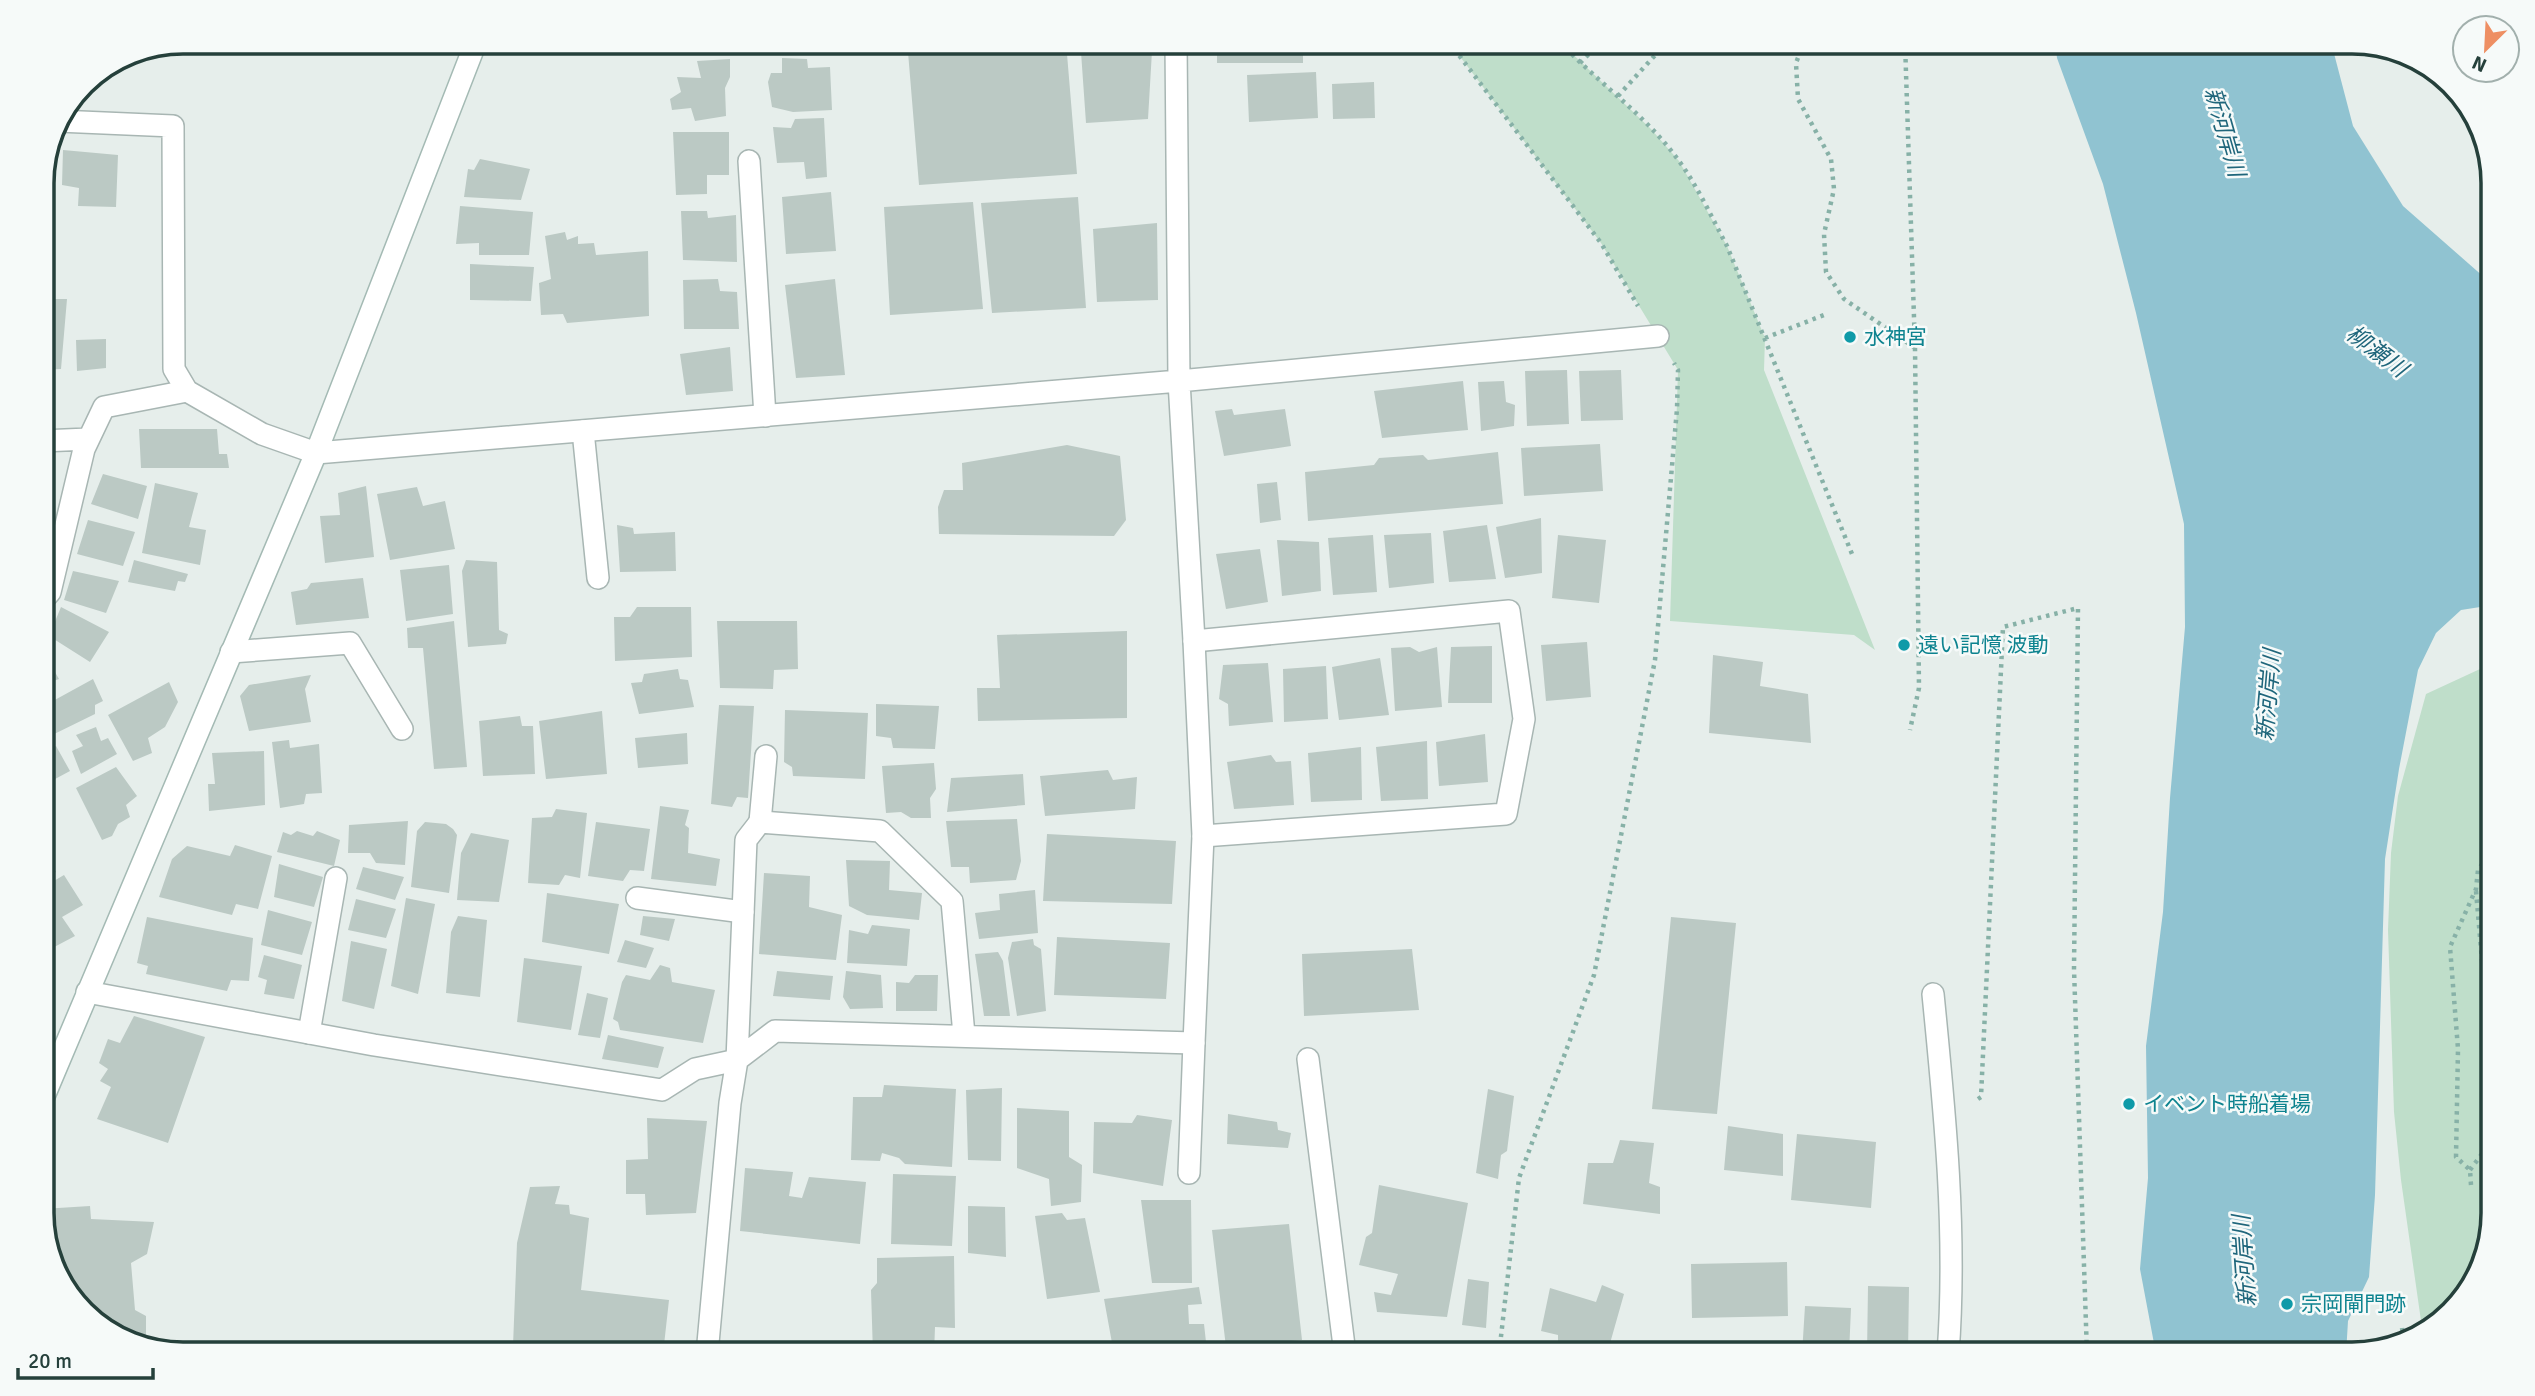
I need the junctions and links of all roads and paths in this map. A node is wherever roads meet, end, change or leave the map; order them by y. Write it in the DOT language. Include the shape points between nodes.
graph roads {
  1 [pos="1458,54"];
  2 [pos="1572,54"];
  3 [pos="1589,54"];
  4 [pos="1656,54"];
  5 [pos="1799,54"];
  6 [pos="1905,54"];
  7 [pos="471,55"];
  8 [pos="1176,55"];
  9 [pos="1580,63"];
  10 [pos="1618,96"];
  11 [pos="70,122"];
  12 [pos="749,161"];
  13 [pos="1824,315"];
  14 [pos="1658,336"];
  15 [pos="1765,338"];
  16 [pos="1915,348"];
  17 [pos="1179,381"];
  18 [pos="187,391"];
  19 [pos="765,416"];
  20 [pos="583,431"];
  21 [pos="88,439"];
  22 [pos="55,440"];
  23 [pos="316,453"];
  24 [pos="1852,554"];
  25 [pos="55,572"];
  26 [pos="598,578"];
  27 [pos="1194,641"];
  28 [pos="231,652"];
  29 [pos="402,729"];
  30 [pos="1910,730"];
  31 [pos="766,756"];
  32 [pos="760,822"];
  33 [pos="1203,836"];
  34 [pos="2481,866"];
  35 [pos="336,878"];
  36 [pos="2476,889"];
  37 [pos="637,898"];
  38 [pos="743,912"];
  39 [pos="2481,945"];
  40 [pos="87,992"];
  41 [pos="1933,994"];
  42 [pos="309,1033"];
  43 [pos="964,1035"];
  44 [pos="1194,1043"];
  45 [pos="737,1059"];
  46 [pos="1308,1059"];
  47 [pos="55,1070"];
  48 [pos="1946,1121"];
  49 [pos="2481,1155"];
  50 [pos="2470,1170"];
  51 [pos="1189,1173"];
  52 [pos="2471,1185"];
  53 [pos="2402,1328"];
  54 [pos="2403,1331"];
  55 [pos="708,1342"];
  56 [pos="1343,1342"];
  57 [pos="1500,1342"];
  58 [pos="1949,1342"];
  59 [pos="2087,1342"];
  1 -- 14 [label="path" via="1601,243"];
  2 -- 9 [label="path"];
  3 -- 9 [label="path"];
  4 -- 10 [label="path"];
  5 -- 16 [label="path" via="1798,99 1831,159 1834,189 1824,234 1826,272 1844,299"];
  6 -- 16 [label="path"];
  7 -- 23 [label="street"];
  8 -- 17 [label="street"];
  9 -- 10 [label="path"];
  10 -- 15 [label="path" via="1679,161 1727,246"];
  11 -- 18 [label="street" via="173,126 174,369"];
  12 -- 19 [label="street"];
  13 -- 15 [label="path"];
  14 -- 17 [label="street"];
  14 -- 57 [label="path" via="1678,370 1655,660 1594,975 1519,1178"];
  15 -- 24 [label="path"];
  16 -- 30 [label="path" via="1919,688"];
  17 -- 19 [label="street"];
  17 -- 27 [label="street"];
  18 -- 21 [label="street" via="104,407"];
  18 -- 23 [label="street" via="262,434"];
  19 -- 20 [label="street"];
  20 -- 23 [label="street"];
  20 -- 26 [label="street"];
  21 -- 22 [label="street"];
  21 -- 25 [label="street"];
  23 -- 28 [label="street"];
  27 -- 33 [label="street"];
  27 -- 33 [label="street" via="1509,611 1524,719 1506,814"];
  28 -- 29 [label="street" via="350,643"];
  28 -- 40 [label="street"];
  31 -- 32 [label="street"];
  32 -- 38 [label="street" via="746,840"];
  32 -- 43 [label="street" via="880,831 952,901"];
  33 -- 44 [label="street"];
  34 -- 36 [label="path"];
  35 -- 42 [label="street"];
  36 -- 39 [label="path"];
  36 -- 50 [label="path" via="2450,947 2459,1049 2456,1157"];
  37 -- 38 [label="street"];
  38 -- 45 [label="street"];
  40 -- 42 [label="street"];
  40 -- 47 [label="street"];
  41 -- 48 [label="street"];
  42 -- 45 [label="street" via="662,1090 695,1069"];
  43 -- 44 [label="street"];
  43 -- 45 [label="street" via="775,1031"];
  44 -- 51 [label="street"];
  45 -- 55 [label="street"];
  46 -- 56 [label="street"];
  48 -- 58 [label="street" via="1952,1297"];
  48 -- 59 [label="path" via="1981,1097 2003,627 2078,608 2074,969"];
  49 -- 50 [label="path"];
  50 -- 52 [label="path"];
  53 -- 54 [label="path"];
}
